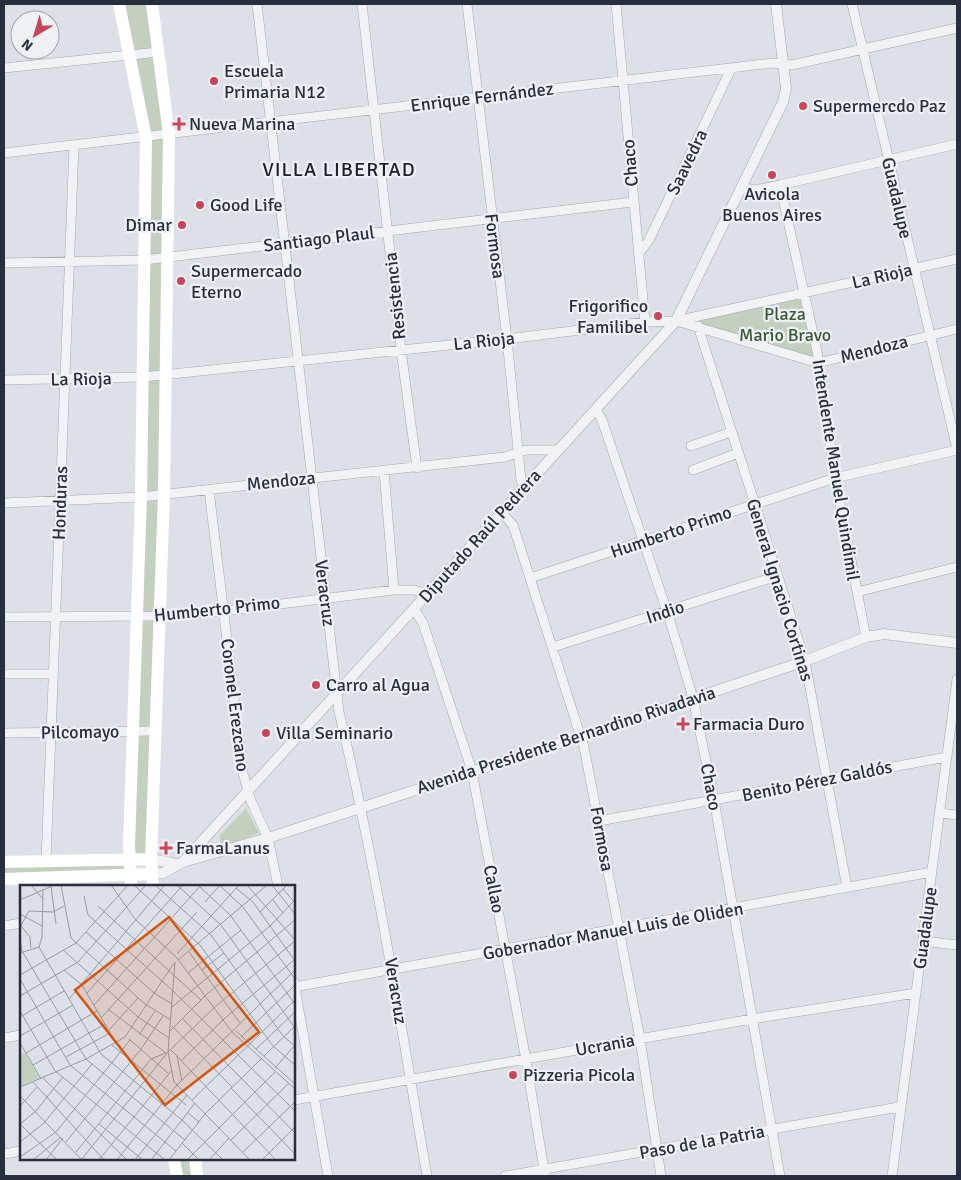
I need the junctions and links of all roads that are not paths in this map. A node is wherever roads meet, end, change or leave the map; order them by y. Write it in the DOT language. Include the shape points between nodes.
graph roads {
  1 [pos="119,4"];
  2 [pos="152,4"];
  3 [pos="257,4"];
  4 [pos="362,4"];
  5 [pos="467,4"];
  6 [pos="616,4"];
  7 [pos="776,4"];
  8 [pos="852,4"];
  9 [pos="957,28"];
  10 [pos="863,48"];
  11 [pos="160,52"];
  12 [pos="130,55"];
  13 [pos="783,64"];
  14 [pos="4,68"];
  15 [pos="731,69"];
  16 [pos="624,81"];
  17 [pos="478,97"];
  18 [pos="374,110"];
  19 [pos="271,123"];
  20 [pos="169,135"];
  21 [pos="146,138"];
  22 [pos="957,144"];
  23 [pos="74,146"];
  24 [pos="4,153"];
  25 [pos="888,160"];
  26 [pos="780,185"];
  27 [pos="742,187"];
  28 [pos="633,202"];
  29 [pos="492,219"];
  30 [pos="388,232"];
  31 [pos="284,244"];
  32 [pos="639,253"];
  33 [pos="168,257"];
  34 [pos="957,259"];
  35 [pos="144,260"];
  36 [pos="69,262"];
  37 [pos="4,263"];
  38 [pos="914,269"];
  39 [pos="806,294"];
  40 [pos="676,321"];
  41 [pos="645,322"];
  42 [pos="698,326"];
  43 [pos="957,329"];
  44 [pos="930,335"];
  45 [pos="507,339"];
  46 [pos="401,350"];
  47 [pos="297,360"];
  48 [pos="818,363"];
  49 [pos="167,373"];
  50 [pos="143,377"];
  51 [pos="65,379"];
  52 [pos="4,380"];
  53 [pos="596,409"];
  54 [pos="731,432"];
  55 [pos="691,446"];
  56 [pos="558,450"];
  57 [pos="957,450"];
  58 [pos="519,453"];
  59 [pos="738,453"];
  60 [pos="417,468"];
  61 [pos="693,470"];
  62 [pos="384,471"];
  63 [pos="311,478"];
  64 [pos="835,478"];
  65 [pos="524,488"];
  66 [pos="209,490"];
  67 [pos="164,494"];
  68 [pos="141,497"];
  69 [pos="60,500"];
  70 [pos="4,502"];
  71 [pos="753,503"];
  72 [pos="502,513"];
  73 [pos="644,542"];
  74 [pos="957,567"];
  75 [pos="777,576"];
  76 [pos="530,578"];
  77 [pos="394,590"];
  78 [pos="857,592"];
  79 [pos="428,594"];
  80 [pos="326,597"];
  81 [pos="414,609"];
  82 [pos="223,611"];
  83 [pos="667,611"];
  84 [pos="56,616"];
  85 [pos="136,616"];
  86 [pos="160,616"];
  87 [pos="4,617"];
  88 [pos="866,637"];
  89 [pos="957,643"];
  90 [pos="553,647"];
  91 [pos="805,661"];
  92 [pos="4,674"];
  93 [pos="52,674"];
  94 [pos="957,679"];
  95 [pos="337,695"];
  96 [pos="693,698"];
  97 [pos="133,731"];
  98 [pos="156,731"];
  99 [pos="50,732"];
  100 [pos="4,733"];
  101 [pos="954,735"];
  102 [pos="582,736"];
  103 [pos="947,757"];
  104 [pos="472,771"];
  105 [pos="827,780"];
  106 [pos="248,792"];
  107 [pos="714,800"];
  108 [pos="362,807"];
  109 [pos="940,813"];
  110 [pos="957,816"];
  111 [pos="599,821"];
  112 [pos="268,838"];
  113 [pos="129,859"];
  114 [pos="151,859"];
  115 [pos="46,861"];
  116 [pos="4,862"];
  117 [pos="180,863"];
  118 [pos="932,872"];
  119 [pos="4,879"];
  120 [pos="152,880"];
  121 [pos="130,881"];
  122 [pos="278,885"];
  123 [pos="847,888"];
  124 [pos="733,909"];
  125 [pos="20,923"];
  126 [pos="4,926"];
  127 [pos="618,930"];
  128 [pos="923,941"];
  129 [pos="957,945"];
  130 [pos="506,949"];
  131 [pos="393,970"];
  132 [pos="295,986"];
  133 [pos="295,992"];
  134 [pos="916,993"];
  135 [pos="752,1019"];
  136 [pos="20,1035"];
  137 [pos="4,1038"];
  138 [pos="640,1039"];
  139 [pos="526,1060"];
  140 [pos="410,1079"];
  141 [pos="312,1097"];
  142 [pos="295,1100"];
  143 [pos="899,1107"];
  144 [pos="771,1130"];
  145 [pos="658,1150"];
  146 [pos="20,1151"];
  147 [pos="4,1154"];
  148 [pos="174,1160"];
  149 [pos="195,1160"];
  150 [pos="544,1173"];
  151 [pos="177,1176"];
  152 [pos="197,1176"];
  153 [pos="328,1176"];
  154 [pos="427,1176"];
  155 [pos="506,1176"];
  156 [pos="661,1176"];
  157 [pos="780,1176"];
  158 [pos="892,1176"];
  1 -- 12 [label="main road"];
  2 -- 11 [label="main road"];
  3 -- 19 [label="street, Veracruz"];
  4 -- 18 [label="street, Resistencia"];
  5 -- 17 [label="street, Formosa"];
  6 -- 16 [label="street, Chaco"];
  7 -- 13 [label="street, Diputado Raúl Pedrera"];
  8 -- 10 [label="street, Guadalupe"];
  9 -- 10 [label="street, Enrique Fernández"];
  10 -- 13 [label="street, Enrique Fernández" via="792,65"];
  10 -- 25 [label="street, Guadalupe"];
  11 -- 12 [label="street"];
  11 -- 20 [label="main road"];
  12 -- 14 [label="street"];
  12 -- 21 [label="main road"];
  13 -- 15 [label="street, Enrique Fernández"];
  13 -- 27 [label="street, Diputado Raúl Pedrera" via="786,88 783,102"];
  15 -- 16 [label="street, Enrique Fernández"];
  15 -- 32 [label="street, Saavedra" via="650,240"];
  16 -- 17 [label="street, Enrique Fernández"];
  16 -- 28 [label="street, Chaco"];
  17 -- 18 [label="street, Enrique Fernández"];
  17 -- 29 [label="street, Formosa"];
  18 -- 19 [label="street, Enrique Fernández"];
  18 -- 30 [label="street, Resistencia"];
  19 -- 20 [label="street, Enrique Fernández"];
  19 -- 31 [label="street, Veracruz"];
  20 -- 21 [label="street, Enrique Fernández"];
  20 -- 33 [label="main road"];
  21 -- 23 [label="street, Enrique Fernández"];
  21 -- 35 [label="main road"];
  22 -- 25 [label="street"];
  23 -- 24 [label="street, Enrique Fernández"];
  23 -- 36 [label="street, Honduras"];
  25 -- 26 [label="street"];
  25 -- 38 [label="street, Guadalupe"];
  26 -- 27 [label="street" via="754,190"];
  26 -- 39 [label="street, Intendente Manuel Quindimil"];
  27 -- 40 [label="street, Diputado Raúl Pedrera"];
  28 -- 29 [label="street, Santiago Plaul"];
  28 -- 32 [label="street, Chaco"];
  29 -- 30 [label="street, Santiago Plaul"];
  29 -- 45 [label="street, Formosa"];
  30 -- 31 [label="street, Santiago Plaul"];
  30 -- 46 [label="street, Resistencia"];
  31 -- 33 [label="street, Santiago Plaul"];
  31 -- 47 [label="street, Veracruz"];
  32 -- 41 [label="street, Chaco"];
  33 -- 35 [label="street, Santiago Plaul"];
  33 -- 49 [label="main road"];
  34 -- 38 [label="street, La Rioja"];
  35 -- 36 [label="street, Santiago Plaul"];
  35 -- 50 [label="main road"];
  36 -- 37 [label="street, Santiago Plaul"];
  36 -- 51 [label="street, Honduras"];
  38 -- 39 [label="street, La Rioja"];
  38 -- 44 [label="street, Guadalupe"];
  39 -- 40 [label="street, La Rioja"];
  39 -- 48 [label="street, Intendente Manuel Quindimil"];
  40 -- 41 [label="street, La Rioja"];
  40 -- 42 [label="street, Mendoza"];
  40 -- 53 [label="street, Diputado Raúl Pedrera"];
  41 -- 45 [label="street, La Rioja"];
  42 -- 48 [label="street, Mendoza"];
  42 -- 54 [label="street, General Ignacio Cortinas"];
  43 -- 44 [label="street, Mendoza"];
  44 -- 48 [label="street, Mendoza"];
  44 -- 57 [label="street, Guadalupe"];
  45 -- 46 [label="street, La Rioja"];
  45 -- 58 [label="street, Formosa"];
  46 -- 47 [label="street, La Rioja"];
  46 -- 60 [label="street, Resistencia"];
  47 -- 49 [label="street, La Rioja"];
  47 -- 63 [label="street, Veracruz"];
  48 -- 64 [label="street, Intendente Manuel Quindimil"];
  49 -- 50 [label="street, La Rioja"];
  49 -- 67 [label="main road"];
  50 -- 51 [label="street, La Rioja"];
  50 -- 68 [label="main road"];
  51 -- 52 [label="street, La Rioja"];
  51 -- 69 [label="street, Honduras"];
  53 -- 56 [label="street, Diputado Raúl Pedrera"];
  53 -- 73 [label="street, Chaco"];
  54 -- 55 [label="street"];
  54 -- 59 [label="street, General Ignacio Cortinas"];
  56 -- 58 [label="street, Mendoza"];
  56 -- 65 [label="street, Diputado Raúl Pedrera"];
  57 -- 64 [label="street, Humberto Primo"];
  58 -- 60 [label="street, Mendoza"];
  58 -- 65 [label="street, Formosa"];
  59 -- 61 [label="street"];
  59 -- 71 [label="street, General Ignacio Cortinas"];
  60 -- 62 [label="street, Mendoza"];
  62 -- 63 [label="street, Mendoza"];
  62 -- 77 [label="street"];
  63 -- 66 [label="street, Mendoza"];
  63 -- 80 [label="street, Veracruz"];
  64 -- 71 [label="street, Humberto Primo"];
  64 -- 78 [label="street, Intendente Manuel Quindimil"];
  65 -- 72 [label="street, Diputado Raúl Pedrera"];
  66 -- 67 [label="street, Mendoza"];
  66 -- 82 [label="street, Coronel Erezcano"];
  67 -- 68 [label="street, Mendoza"];
  67 -- 86 [label="main road"];
  68 -- 69 [label="street, Mendoza"];
  68 -- 85 [label="main road"];
  69 -- 70 [label="street, Mendoza"];
  69 -- 84 [label="street, Honduras"];
  71 -- 73 [label="street, Humberto Primo"];
  71 -- 75 [label="street, General Ignacio Cortinas"];
  72 -- 76 [label="street, Formosa" via="512,525"];
  72 -- 79 [label="street, Diputado Raúl Pedrera"];
  73 -- 76 [label="street, Humberto Primo"];
  73 -- 83 [label="street, Chaco"];
  74 -- 78 [label="street"];
  75 -- 83 [label="street, Indio"];
  75 -- 91 [label="street, General Ignacio Cortinas"];
  76 -- 90 [label="street, Formosa"];
  77 -- 79 [label="street, Humberto Primo"];
  77 -- 80 [label="street, Humberto Primo"];
  78 -- 88 [label="street, Intendente Manuel Quindimil"];
  79 -- 81 [label="street, Diputado Raúl Pedrera"];
  80 -- 82 [label="street, Humberto Primo"];
  80 -- 95 [label="street, Veracruz"];
  81 -- 95 [label="street, Diputado Raúl Pedrera"];
  81 -- 104 [label="street, Callao" via="423,623"];
  82 -- 86 [label="street, Humberto Primo"];
  82 -- 106 [label="street, Coronel Erezcano" via="242,773"];
  83 -- 90 [label="street, Indio"];
  83 -- 96 [label="street, Chaco"];
  84 -- 85 [label="street, Humberto Primo"];
  84 -- 87 [label="street, Humberto Primo"];
  84 -- 93 [label="street, Honduras"];
  85 -- 86 [label="street, Humberto Primo"];
  85 -- 97 [label="main road"];
  86 -- 98 [label="main road"];
  88 -- 89 [label="street, Avenida Presidente Bernardino Rivadavia" via="884,634"];
  88 -- 91 [label="street, Avenida Presidente Bernardino Rivadavia"];
  90 -- 102 [label="street, Formosa"];
  91 -- 96 [label="street, Avenida Presidente Bernardino Rivadavia"];
  91 -- 105 [label="street, General Ignacio Cortinas"];
  92 -- 93 [label="street"];
  93 -- 99 [label="street, Honduras"];
  94 -- 101 [label="street, Guadalupe"];
  95 -- 106 [label="street, Diputado Raúl Pedrera"];
  95 -- 108 [label="street, Veracruz"];
  96 -- 102 [label="street, Avenida Presidente Bernardino Rivadavia"];
  96 -- 107 [label="street, Chaco"];
  97 -- 98 [label="street, Pilcomayo"];
  97 -- 99 [label="street, Pilcomayo"];
  97 -- 113 [label="main road"];
  98 -- 114 [label="main road"];
  99 -- 100 [label="street, Pilcomayo"];
  99 -- 115 [label="street, Honduras"];
  101 -- 103 [label="street, Guadalupe"];
  102 -- 104 [label="street, Avenida Presidente Bernardino Rivadavia"];
  102 -- 111 [label="street, Formosa"];
  103 -- 105 [label="street, Benito Pérez Galdós"];
  103 -- 109 [label="street, Guadalupe"];
  104 -- 108 [label="street, Avenida Presidente Bernardino Rivadavia"];
  104 -- 130 [label="street, Callao"];
  105 -- 107 [label="street, Benito Pérez Galdós"];
  105 -- 123 [label="street, General Ignacio Cortinas"];
  106 -- 112 [label="street, Coronel Erezcano"];
  106 -- 117 [label="street, Diputado Raúl Pedrera"];
  107 -- 111 [label="street, Benito Pérez Galdós"];
  107 -- 124 [label="street, Chaco"];
  108 -- 112 [label="street, Avenida Presidente Bernardino Rivadavia"];
  108 -- 131 [label="street, Veracruz"];
  109 -- 110 [label="street"];
  109 -- 118 [label="street, Guadalupe"];
  111 -- 127 [label="street, Formosa"];
  112 -- 117 [label="street, Avenida Presidente Bernardino Rivadavia"];
  112 -- 122 [label="street, Coronel Erezcano"];
  113 -- 114 [label="main road, Avenida Presidente Bernardino Rivadavia"];
  113 -- 115 [label="main road, Avenida Presidente Bernardino Rivadavia"];
  113 -- 121 [label="main road"];
  114 -- 117 [label="street, Avenida Presidente Bernardino Rivadavia"];
  114 -- 120 [label="main road"];
  115 -- 116 [label="main road, Avenida Presidente Bernardino Rivadavia"];
  117 -- 120 [label="street, Avenida Presidente Bernardino Rivadavia"];
  118 -- 123 [label="street, Gobernador Manuel Luis de Oliden"];
  118 -- 128 [label="street, Guadalupe"];
  119 -- 121 [label="main road, Avenida Presidente Bernardino Rivadavia"];
  120 -- 121 [label="main road, Avenida Presidente Bernardino Rivadavia"];
  123 -- 124 [label="street, Gobernador Manuel Luis de Oliden"];
  124 -- 127 [label="street, Gobernador Manuel Luis de Oliden"];
  124 -- 135 [label="street, Chaco"];
  125 -- 126 [label="street"];
  127 -- 130 [label="street, Gobernador Manuel Luis de Oliden"];
  127 -- 138 [label="street, Formosa"];
  128 -- 129 [label="street"];
  128 -- 134 [label="street, Guadalupe"];
  130 -- 131 [label="street, Gobernador Manuel Luis de Oliden"];
  130 -- 139 [label="street, Callao"];
  131 -- 132 [label="street, Gobernador Manuel Luis de Oliden"];
  131 -- 140 [label="street, Veracruz"];
  133 -- 141 [label="street"];
  134 -- 135 [label="street, Ucrania"];
  134 -- 143 [label="street, Guadalupe"];
  135 -- 138 [label="street, Ucrania"];
  135 -- 144 [label="street, Chaco"];
  136 -- 137 [label="street"];
  138 -- 139 [label="street, Ucrania"];
  138 -- 145 [label="street, Formosa"];
  139 -- 140 [label="street, Ucrania"];
  139 -- 150 [label="street, Callao"];
  140 -- 141 [label="street, Ucrania"];
  140 -- 154 [label="street, Veracruz"];
  141 -- 142 [label="street, Ucrania"];
  141 -- 153 [label="street"];
  143 -- 144 [label="street, Paso de la Patria"];
  143 -- 158 [label="street, Guadalupe"];
  144 -- 145 [label="street, Paso de la Patria"];
  144 -- 157 [label="street, Chaco"];
  145 -- 150 [label="street, Paso de la Patria"];
  145 -- 156 [label="street, Formosa"];
  146 -- 147 [label="street"];
  148 -- 151 [label="main road"];
  149 -- 152 [label="main road"];
  150 -- 155 [label="street, Paso de la Patria"];
}
